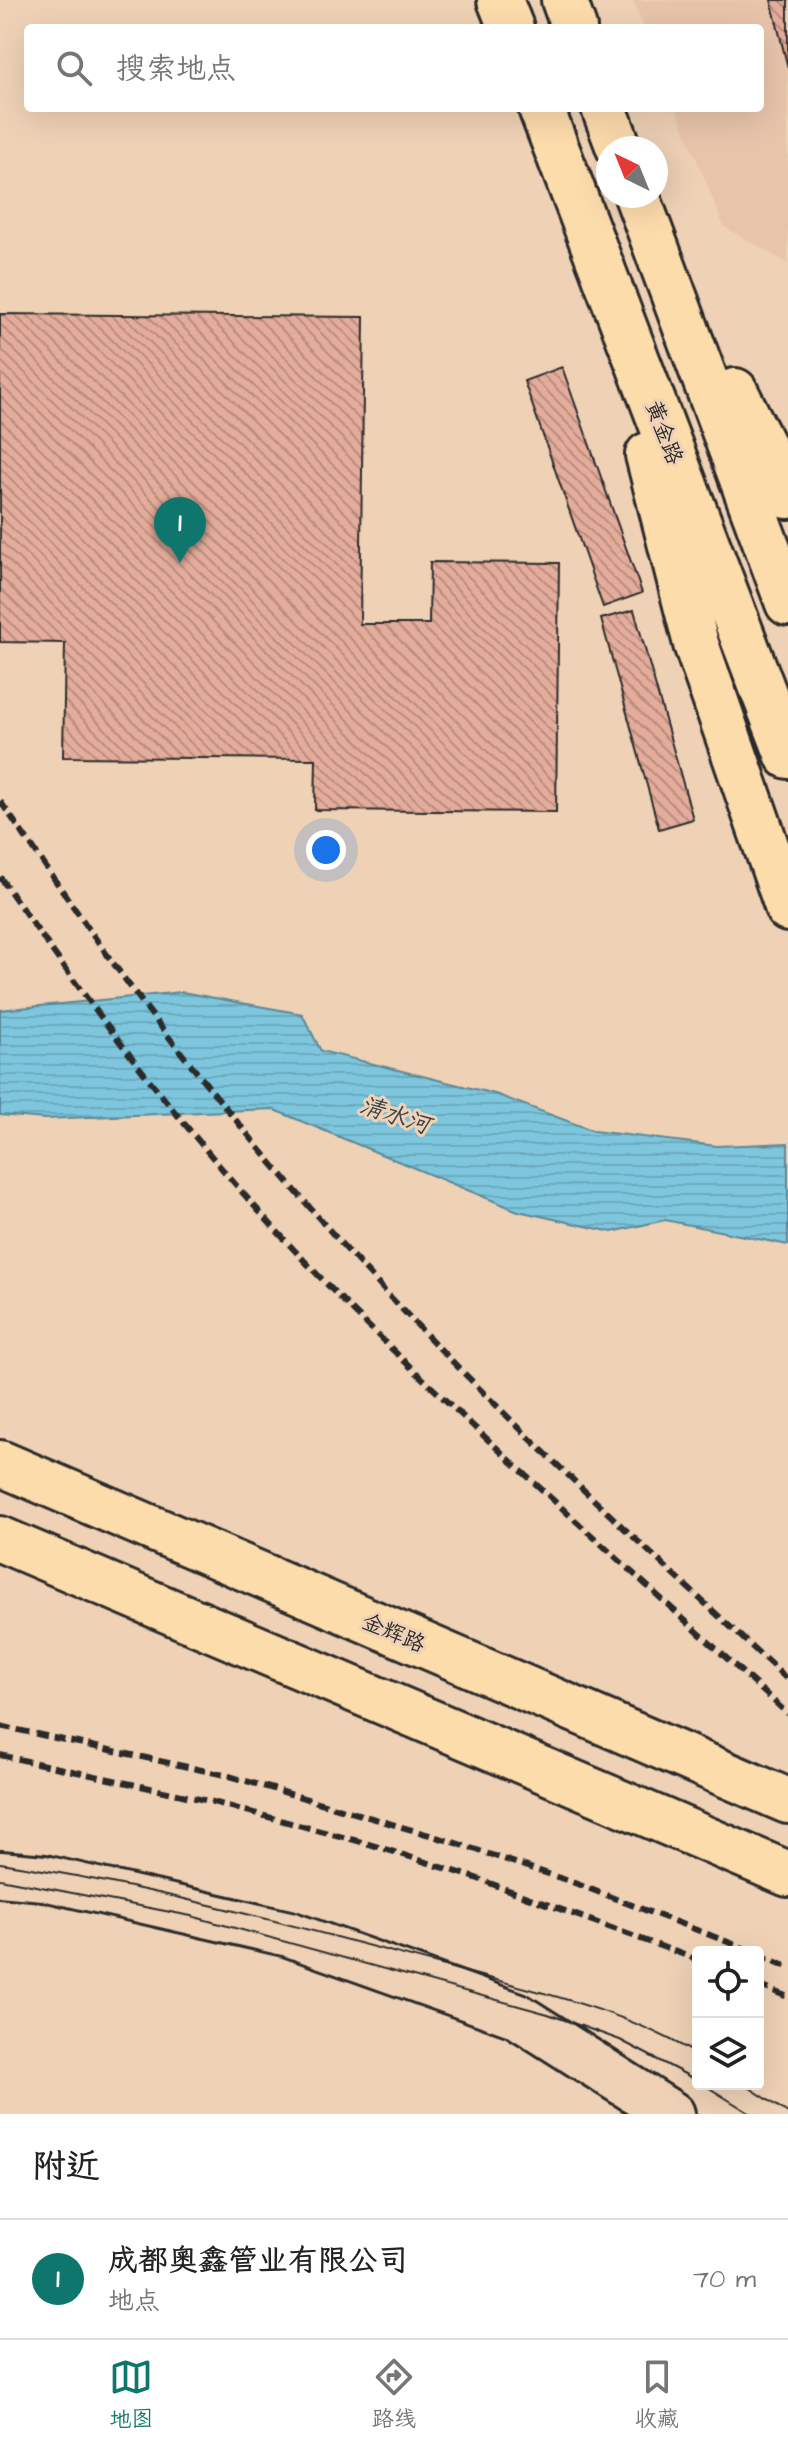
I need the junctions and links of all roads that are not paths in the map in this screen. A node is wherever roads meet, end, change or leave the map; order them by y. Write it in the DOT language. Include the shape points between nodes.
graph roads {
  1 [pos="500,0"];
  2 [pos="564,0"];
  3 [pos="509,24"];
  4 [pos="573,24"];
  5 [pos="543,112"];
  6 [pos="606,112"];
  7 [pos="614,136"];
  8 [pos="642,208"];
  9 [pos="643,208"];
  10 [pos="596,252"];
  11 [pos="778,454"];
  12 [pos="788,496"];
  13 [pos="788,603"];
  14 [pos="788,756"];
  15 [pos="788,909"];
  16 [pos="0,1463"];
  17 [pos="0,1539"];
  18 [pos="788,1801"];
  19 [pos="0,1874"];
  20 [pos="788,1874"];
  21 [pos="672,2114"];
  1 -- 3 [label="main road"];
  2 -- 4 [label="main road"];
  5 -- 10 [label="main road, 黄金路"];
  6 -- 7 [label="main road"];
  8 -- 13 [label="main road"];
  9 -- 11 [label="main road"];
  10 -- 14 [label="main road, 黄金路"];
  10 -- 15 [label="main road" via="696,644"];
  11 -- 12 [label="main road"];
  16 -- 18 [label="main road, 金辉路"];
  17 -- 20 [label="main road"];
  19 -- 21 [label="street" via="44,1878 303,1939 516,2015"];
}
